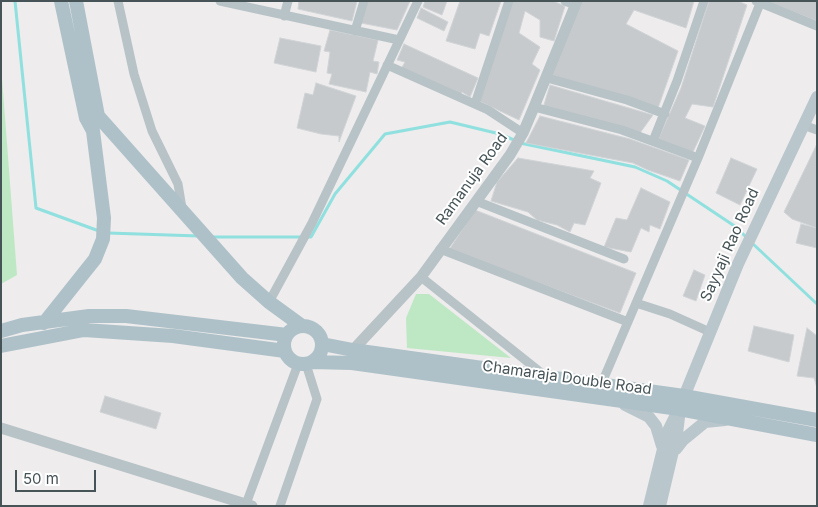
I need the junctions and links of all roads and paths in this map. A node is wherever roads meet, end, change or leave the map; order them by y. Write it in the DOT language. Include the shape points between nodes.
graph roads {
  1 [pos="61,1"];
  2 [pos="76,1"];
  3 [pos="118,1"];
  4 [pos="220,1"];
  5 [pos="288,1"];
  6 [pos="364,1"];
  7 [pos="418,1"];
  8 [pos="509,1"];
  9 [pos="704,1"];
  10 [pos="759,2"];
  11 [pos="572,3"];
  12 [pos="284,16"];
  13 [pos="817,26"];
  14 [pos="355,31"];
  15 [pos="399,40"];
  16 [pos="387,65"];
  17 [pos="547,78"];
  18 [pos="817,98"];
  19 [pos="474,104"];
  20 [pos="534,108"];
  21 [pos="665,114"];
  22 [pos="92,117"];
  23 [pos="803,125"];
  24 [pos="817,130"];
  25 [pos="523,132"];
  26 [pos="653,141"];
  27 [pos="698,158"];
  28 [pos="476,201"];
  29 [pos="182,208"];
  30 [pos="440,249"];
  31 [pos="624,259"];
  32 [pos="421,277"];
  33 [pos="269,302"];
  34 [pos="636,303"];
  35 [pos="628,322"];
  36 [pos="44,323"];
  37 [pos="302,326"];
  38 [pos="1,331"];
  39 [pos="710,332"];
  40 [pos="287,335"];
  41 [pos="322,344"];
  42 [pos="1,346"];
  43 [pos="353,350"];
  44 [pos="285,351"];
  45 [pos="306,363"];
  46 [pos="549,378"];
  47 [pos="601,385"];
  48 [pos="617,402"];
  49 [pos="681,403"];
  50 [pos="817,420"];
  51 [pos="742,421"];
  52 [pos="1,428"];
  53 [pos="817,435"];
  54 [pos="668,452"];
  55 [pos="249,505"];
  56 [pos="280,506"];
  57 [pos="649,506"];
  58 [pos="660,506"];
  1 -- 22 [label="main road"];
  2 -- 22 [label="main road"];
  3 -- 29 [label="street" via="134,74 152,131 178,184"];
  4 -- 12 [label="street"];
  5 -- 12 [label="street"];
  6 -- 14 [label="street"];
  7 -- 15 [label="street"];
  8 -- 19 [label="street"];
  9 -- 21 [label="street"];
  10 -- 13 [label="street"];
  10 -- 27 [label="street"];
  11 -- 17 [label="street, Ramanuja Road"];
  12 -- 14 [label="street"];
  14 -- 15 [label="street"];
  15 -- 16 [label="street"];
  16 -- 19 [label="street"];
  16 -- 33 [label="street" via="312,223"];
  17 -- 20 [label="street, Ramanuja Road"];
  17 -- 21 [label="street"];
  18 -- 23 [label="main road, Sayyaji Rao Road"];
  19 -- 25 [label="street"];
  20 -- 25 [label="street, Ramanuja Road"];
  20 -- 26 [label="street"];
  21 -- 26 [label="street"];
  22 -- 29 [label="main road"];
  22 -- 36 [label="main road" via="104,218 100,246 88,270"];
  23 -- 24 [label="street"];
  23 -- 39 [label="main road, Sayyaji Rao Road"];
  25 -- 28 [label="street, Ramanuja Road"];
  26 -- 27 [label="street"];
  27 -- 34 [label="street"];
  28 -- 30 [label="street, Ramanuja Road"];
  28 -- 31 [label="street"];
  29 -- 33 [label="main road" via="242,278"];
  30 -- 32 [label="street, Ramanuja Road"];
  30 -- 35 [label="street"];
  32 -- 43 [label="street, Ramanuja Road"];
  32 -- 46 [label="street"];
  33 -- 37 [label="main road"];
  34 -- 35 [label="street"];
  34 -- 39 [label="street"];
  35 -- 47 [label="street"];
  36 -- 38 [label="main road"];
  36 -- 40 [label="main road" via="89,316 126,316"];
  37 -- 40 [label="main road"];
  37 -- 41 [label="main road" via="315,331"];
  39 -- 49 [label="main road, Sayyaji Rao Road"];
  40 -- 44 [label="main road"];
  41 -- 43 [label="main road"];
  41 -- 45 [label="main road" via="318,357"];
  42 -- 44 [label="main road" via="84,330 173,336"];
  43 -- 46 [label="main road"];
  44 -- 45 [label="main road" via="292,361"];
  45 -- 48 [label="main road, Chamaraja Double Road" via="352,364"];
  45 -- 55 [label="street"];
  45 -- 56 [label="street" via="317,399"];
  46 -- 47 [label="main road"];
  47 -- 49 [label="main road"];
  48 -- 49 [label="main road, Chamaraja Double Road"];
  48 -- 54 [label="main road" via="649,417"];
  49 -- 50 [label="main road, Chamaraja Double Road"];
  49 -- 51 [label="main road, Chamaraja Double Road"];
  49 -- 54 [label="main road, Sayyaji Rao Road" via="677,434"];
  51 -- 53 [label="main road, Chamaraja Double Road"];
  51 -- 54 [label="main road" via="705,422"];
  52 -- 55 [label="street"];
  54 -- 57 [label="main road, Sayyaji Rao Road"];
  54 -- 58 [label="main road, Sayyaji Rao Road"];
}
